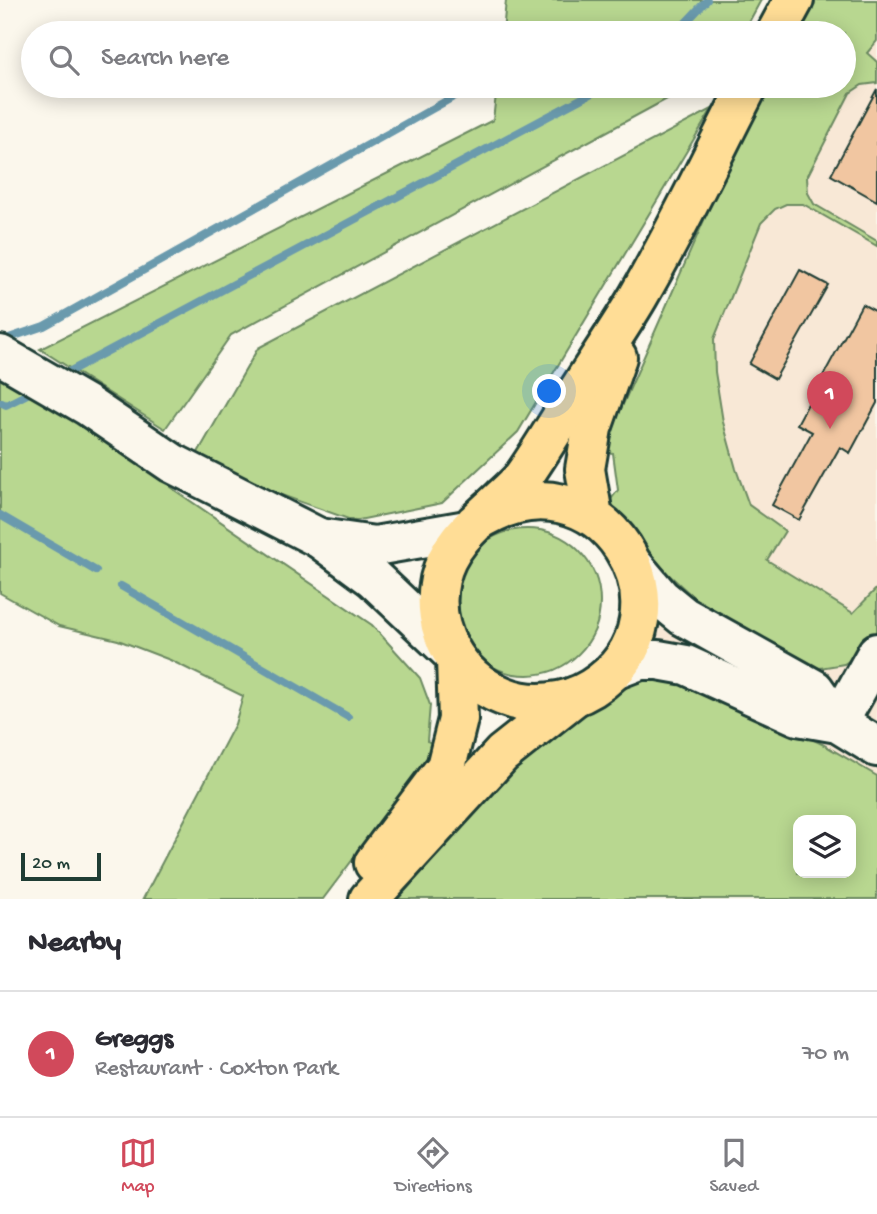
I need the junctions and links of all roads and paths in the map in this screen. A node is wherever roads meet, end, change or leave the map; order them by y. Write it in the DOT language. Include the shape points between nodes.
graph roads {
  1 [pos="794,0"];
  2 [pos="783,21"];
  3 [pos="742,98"];
  4 [pos="638,296"];
  5 [pos="0,355"];
  6 [pos="593,516"];
  7 [pos="471,527"];
  8 [pos="318,538"];
  9 [pos="633,565"];
  10 [pos="877,653"];
  11 [pos="453,656"];
  12 [pos="614,670"];
  13 [pos="576,696"];
  14 [pos="838,723"];
  15 [pos="877,747"];
  16 [pos="355,899"];
  17 [pos="369,899"];
  1 -- 2 [label="highway"];
  3 -- 4 [label="highway"];
  4 -- 6 [label="highway" via="592,428 585,469"];
  4 -- 7 [label="highway" via="521,481"];
  5 -- 8 [label="street" via="88,406 172,463"];
  6 -- 7 [label="highway" via="565,504 533,501 502,508"];
  6 -- 9 [label="highway" via="617,537"];
  7 -- 8 [label="street" via="375,546"];
  7 -- 11 [label="highway" via="451,552 439,589 438,615"];
  8 -- 11 [label="street" via="373,578"];
  9 -- 12 [label="highway" via="640,596 637,628"];
  9 -- 14 [label="street" via="683,616 814,690"];
  10 -- 14 [label="street"];
  11 -- 13 [label="highway" via="478,682 506,698 538,703"];
  11 -- 16 [label="highway" via="458,719 446,767 379,853"];
  12 -- 13 [label="highway"];
  12 -- 14 [label="street" via="640,660 687,665 798,716"];
  13 -- 17 [label="highway" via="502,754"];
  14 -- 15 [label="street"];
}
